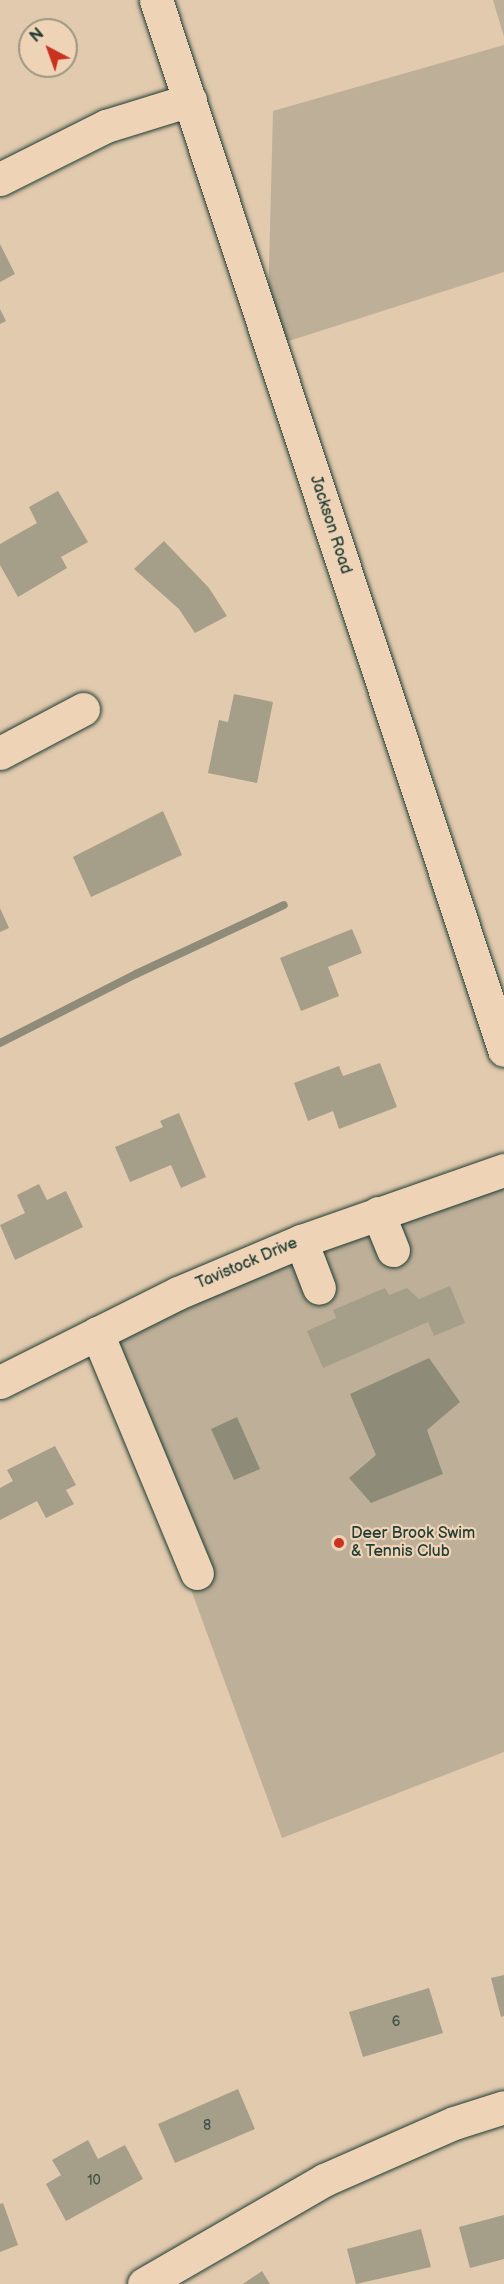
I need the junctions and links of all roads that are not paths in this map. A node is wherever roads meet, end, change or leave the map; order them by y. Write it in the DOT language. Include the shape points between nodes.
graph roads {
  1 [pos="156,0"];
  2 [pos="190,100"];
  3 [pos="0,179"];
  4 [pos="83,709"];
  5 [pos="0,753"];
  6 [pos="504,1050"];
  7 [pos="504,1170"];
  8 [pos="378,1213"];
  9 [pos="301,1241"];
  10 [pos="393,1250"];
  11 [pos="319,1288"];
  12 [pos="97,1333"];
  13 [pos="0,1382"];
  14 [pos="197,1573"];
  15 [pos="504,2107"];
  16 [pos="144,2284"];
  1 -- 2 [label="street, Jackson Road"];
  2 -- 3 [label="street" via="106,126"];
  2 -- 6 [label="street, Jackson Road"];
  4 -- 5 [label="street"];
  7 -- 8 [label="street, Tavistock Drive"];
  8 -- 9 [label="street, Tavistock Drive"];
  8 -- 10 [label="street"];
  9 -- 11 [label="street"];
  9 -- 12 [label="street, Tavistock Drive" via="178,1293"];
  12 -- 13 [label="street, Tavistock Drive"];
  12 -- 14 [label="street"];
  15 -- 16 [label="street" via="454,2123 324,2180"];
}
